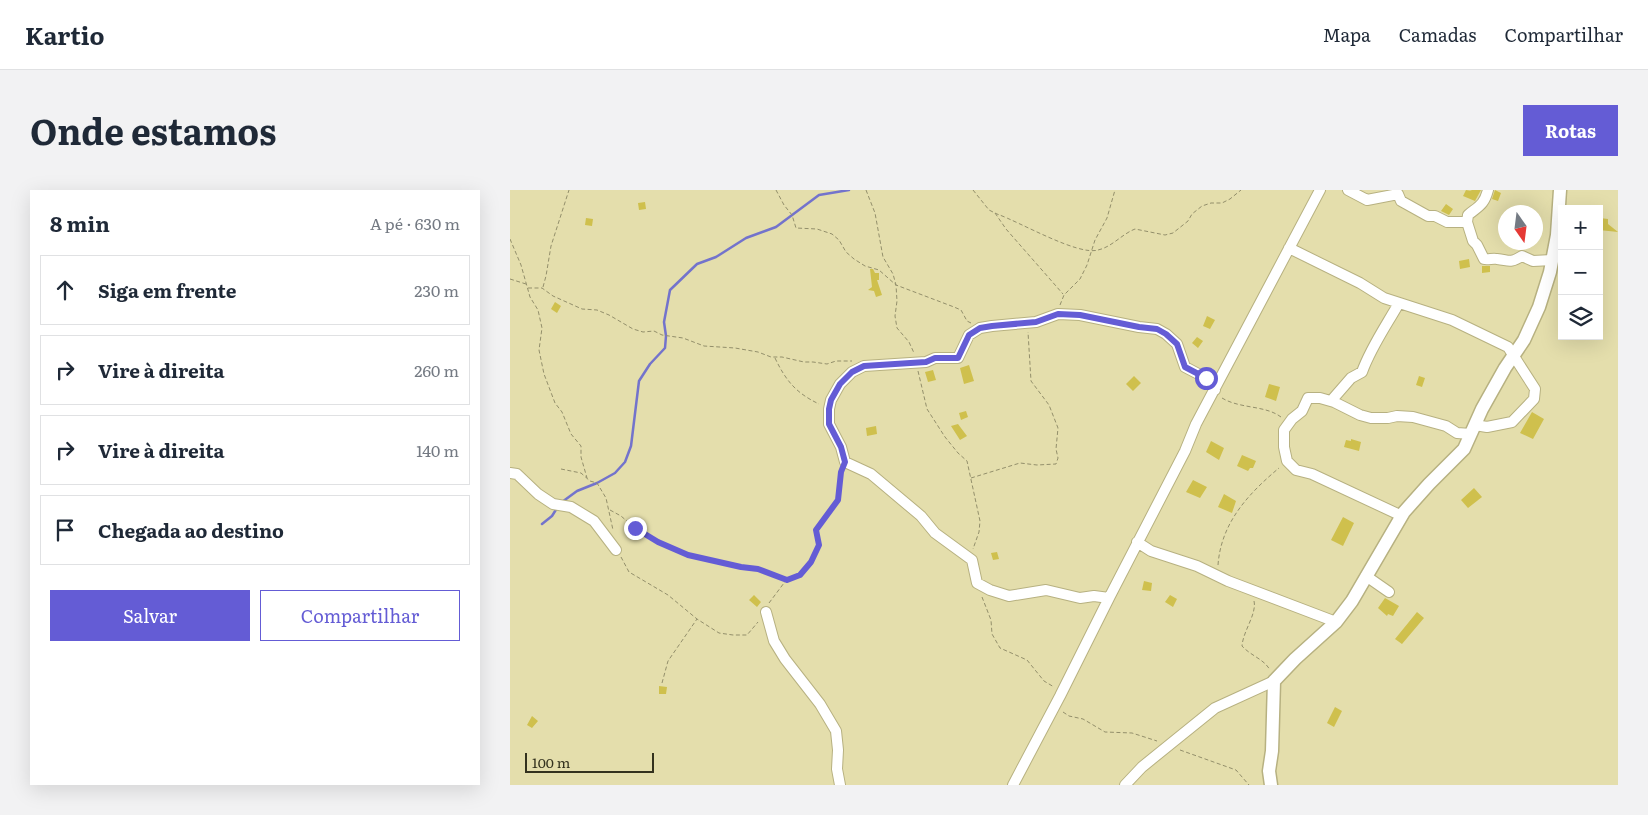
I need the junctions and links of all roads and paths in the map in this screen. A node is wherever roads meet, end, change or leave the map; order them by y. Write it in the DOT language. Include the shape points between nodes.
graph roads {
  1 [pos="569,190"];
  2 [pos="776,190"];
  3 [pos="866,190"];
  4 [pos="973,190"];
  5 [pos="1115,190"];
  6 [pos="1241,190"];
  7 [pos="1320,190"];
  8 [pos="1348,190"];
  9 [pos="1488,190"];
  10 [pos="1560,190"];
  11 [pos="994,213"];
  12 [pos="1467,222"];
  13 [pos="510,239"];
  14 [pos="1289,248"];
  15 [pos="1091,252"];
  16 [pos="1552,260"];
  17 [pos="510,279"];
  18 [pos="527,285"];
  19 [pos="896,285"];
  20 [pos="528,288"];
  21 [pos="542,288"];
  22 [pos="1064,295"];
  23 [pos="1399,303"];
  24 [pos="1058,314"];
  25 [pos="1028,324"];
  26 [pos="984,328"];
  27 [pos="1514,355"];
  28 [pos="774,357"];
  29 [pos="917,363"];
  30 [pos="864,366"];
  31 [pos="1215,390"];
  32 [pos="1331,401"];
  33 [pos="829,409"];
  34 [pos="1473,429"];
  35 [pos="1284,430"];
  36 [pos="1287,461"];
  37 [pos="845,462"];
  38 [pos="561,469"];
  39 [pos="510,473"];
  40 [pos="970,478"];
  41 [pos="588,479"];
  42 [pos="609,510"];
  43 [pos="1402,516"];
  44 [pos="1137,542"];
  45 [pos="616,550"];
  46 [pos="972,560"];
  47 [pos="1217,576"];
  48 [pos="1366,576"];
  49 [pos="787,580"];
  50 [pos="977,583"];
  51 [pos="1246,588"];
  52 [pos="1389,592"];
  53 [pos="1109,598"];
  54 [pos="766,612"];
  55 [pos="697,619"];
  56 [pos="1336,622"];
  57 [pos="1274,681"];
  58 [pos="662,683"];
  59 [pos="1060,696"];
  60 [pos="1055,706"];
  61 [pos="1168,745"];
  62 [pos="840,785"];
  63 [pos="1013,785"];
  64 [pos="1125,785"];
  65 [pos="1249,785"];
  66 [pos="1270,785"];
  1 -- 21 [label="path"];
  2 -- 19 [label="path" via="792,215 796,228 832,234 854,259 879,270"];
  3 -- 19 [label="path" via="876,213 883,258"];
  4 -- 11 [label="path"];
  5 -- 15 [label="path" via="1107,218"];
  6 -- 15 [label="path" via="1222,203 1202,206 1173,233 1165,235 1135,229 1101,250"];
  7 -- 14 [label="street"];
  8 -- 12 [label="street" via="1367,200 1398,194 1401,201 1428,216 1447,222"];
  9 -- 12 [label="street" via="1481,206 1468,215"];
  10 -- 16 [label="street"];
  11 -- 15 [label="path"];
  11 -- 22 [label="path"];
  12 -- 16 [label="street" via="1473,242 1478,245 1484,259 1504,262 1522,256 1532,261"];
  13 -- 18 [label="path"];
  14 -- 23 [label="street"];
  14 -- 31 [label="street"];
  15 -- 22 [label="path" via="1080,279"];
  16 -- 27 [label="street" via="1539,307"];
  17 -- 18 [label="path"];
  18 -- 20 [label="path"];
  19 -- 26 [label="path" via="961,310 967,321"];
  19 -- 29 [label="path" via="897,328 909,342"];
  20 -- 21 [label="path"];
  20 -- 41 [label="path" via="542,328 539,350 544,374 571,434 581,446"];
  21 -- 28 [label="path" via="582,309 609,315 632,329 654,331 704,346 735,348"];
  22 -- 24 [label="path"];
  23 -- 27 [label="street" via="1452,320 1508,347"];
  23 -- 32 [label="street" via="1374,344 1362,372 1351,378"];
  24 -- 25 [label="street"];
  24 -- 31 [label="street" via="1157,329 1177,344 1185,367 1206,378"];
  25 -- 26 [label="street"];
  25 -- 40 [label="path" via="1031,381 1048,405 1058,428 1056,464 1020,463"];
  26 -- 29 [label="street" via="969,335 958,358 935,358"];
  27 -- 34 [label="street"];
  27 -- 34 [label="street" via="1535,389 1534,399 1512,422"];
  28 -- 30 [label="path" via="827,364 853,361"];
  28 -- 33 [label="path" via="790,385 808,400"];
  29 -- 30 [label="street"];
  29 -- 40 [label="path" via="927,409 966,461"];
  30 -- 33 [label="street" via="840,384"];
  31 -- 35 [label="path" via="1227,401 1281,416"];
  31 -- 44 [label="street"];
  32 -- 34 [label="street" via="1371,418 1413,417 1446,426 1456,433"];
  32 -- 35 [label="street" via="1308,398 1302,411"];
  33 -- 37 [label="street" via="829,424"];
  34 -- 43 [label="street" via="1464,449"];
  35 -- 36 [label="street"];
  36 -- 43 [label="street" via="1296,470 1312,474"];
  36 -- 47 [label="path" via="1260,485 1230,521 1219,554"];
  37 -- 46 [label="street" via="882,482 922,516 935,533"];
  37 -- 49 [label="path" via="838,500 816,530 819,545 811,562 800,575"];
  38 -- 41 [label="path" via="580,473"];
  39 -- 45 [label="street" via="517,474 553,504 571,507 594,521"];
  40 -- 46 [label="path" via="980,521"];
  41 -- 42 [label="path" via="603,491"];
  42 -- 45 [label="path"];
  42 -- 49 [label="path" via="658,542 688,555 758,569"];
  43 -- 48 [label="street"];
  44 -- 47 [label="street" via="1151,551"];
  44 -- 53 [label="street"];
  45 -- 55 [label="path" via="629,572 668,594"];
  46 -- 50 [label="street"];
  47 -- 51 [label="street"];
  48 -- 52 [label="street"];
  48 -- 56 [label="street"];
  49 -- 54 [label="path" via="766,606"];
  50 -- 53 [label="street" via="1009,596 1046,590 1080,598"];
  50 -- 59 [label="path" via="991,620 992,634 1000,648 1027,660"];
  51 -- 56 [label="street"];
  51 -- 57 [label="path" via="1255,603 1255,610 1242,646 1268,666"];
  53 -- 59 [label="street"];
  54 -- 55 [label="path" via="747,635 718,632"];
  54 -- 62 [label="street" via="774,641 836,731"];
  55 -- 58 [label="path" via="668,661"];
  56 -- 57 [label="street"];
  57 -- 61 [label="street" via="1215,708"];
  57 -- 66 [label="street"];
  59 -- 60 [label="street"];
  60 -- 61 [label="path" via="1105,732 1132,733"];
  60 -- 63 [label="street"];
  61 -- 64 [label="street"];
  61 -- 65 [label="path" via="1236,770"];
}
